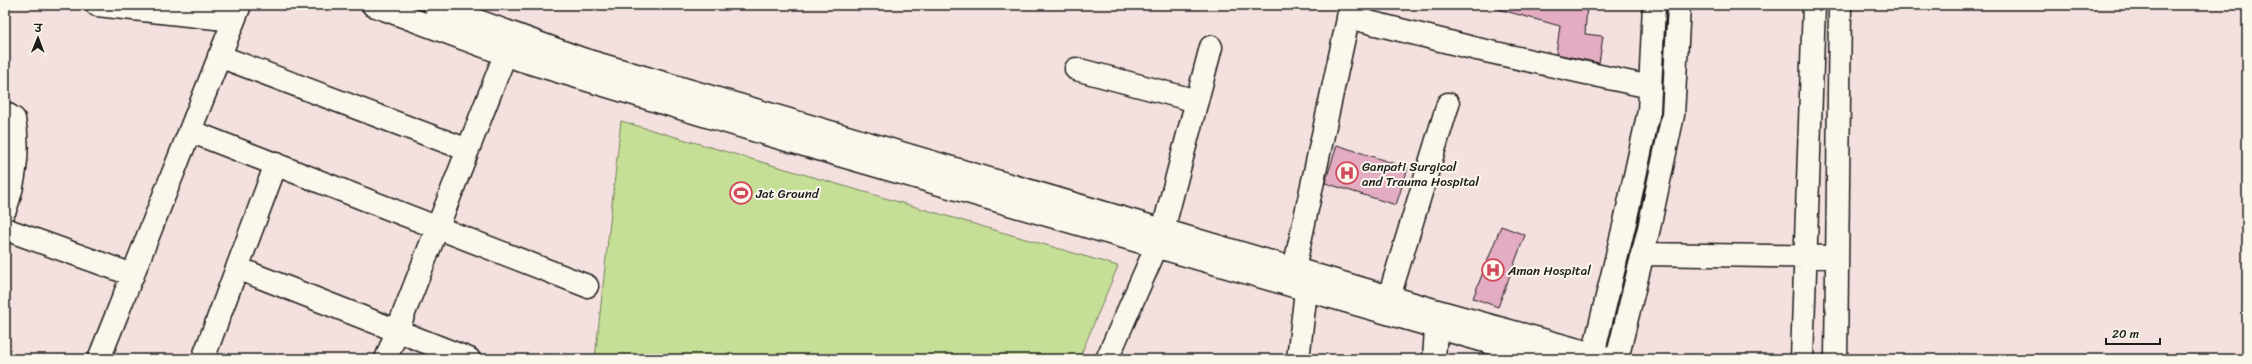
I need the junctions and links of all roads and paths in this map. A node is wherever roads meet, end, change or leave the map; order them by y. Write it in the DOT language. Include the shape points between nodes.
graph roads {
  1 [pos="97,5"];
  2 [pos="373,5"];
  3 [pos="434,5"];
  4 [pos="1654,5"];
  5 [pos="1679,5"];
  6 [pos="1814,5"];
  7 [pos="1840,5"];
  8 [pos="1349,11"];
  9 [pos="237,12"];
  10 [pos="513,34"];
  11 [pos="1211,47"];
  12 [pos="505,54"];
  13 [pos="220,56"];
  14 [pos="1076,69"];
  15 [pos="1650,87"];
  16 [pos="1197,101"];
  17 [pos="1448,104"];
  18 [pos="5,113"];
  19 [pos="190,131"];
  20 [pos="468,150"];
  21 [pos="276,164"];
  22 [pos="935,173"];
  23 [pos="5,210"];
  24 [pos="437,228"];
  25 [pos="5,229"];
  26 [pos="1160,239"];
  27 [pos="1642,254"];
  28 [pos="1805,257"];
  29 [pos="1837,257"];
  30 [pos="237,268"];
  31 [pos="1294,269"];
  32 [pos="132,275"];
  33 [pos="587,286"];
  34 [pos="1306,291"];
  35 [pos="1389,297"];
  36 [pos="1436,329"];
  37 [pos="397,331"];
  38 [pos="1496,352"];
  39 [pos="1599,357"];
  40 [pos="207,358"];
  41 [pos="99,359"];
  42 [pos="386,359"];
  43 [pos="469,359"];
  44 [pos="1107,359"];
  45 [pos="1298,359"];
  46 [pos="1434,359"];
  47 [pos="1547,359"];
  48 [pos="1617,359"];
  49 [pos="1802,359"];
  50 [pos="1836,359"];
  1 -- 9 [label="street"];
  2 -- 12 [label="street"];
  3 -- 10 [label="street"];
  4 -- 15 [label="street"];
  5 -- 27 [label="street" via="1673,115"];
  6 -- 28 [label="street"];
  7 -- 29 [label="street"];
  8 -- 15 [label="street" via="1477,49"];
  8 -- 31 [label="street"];
  9 -- 13 [label="street"];
  10 -- 12 [label="street"];
  10 -- 22 [label="street" via="582,59"];
  11 -- 16 [label="street"];
  12 -- 20 [label="street"];
  12 -- 22 [label="street" via="780,138"];
  13 -- 19 [label="street"];
  13 -- 20 [label="street"];
  14 -- 16 [label="street"];
  15 -- 39 [label="street" via="1649,111"];
  16 -- 26 [label="street"];
  17 -- 35 [label="street"];
  18 -- 23 [label="street" via="14,119 17,135 17,148"];
  19 -- 21 [label="street"];
  19 -- 32 [label="street"];
  20 -- 24 [label="street"];
  21 -- 24 [label="street"];
  21 -- 30 [label="street"];
  22 -- 26 [label="street"];
  24 -- 33 [label="street"];
  24 -- 37 [label="street"];
  25 -- 32 [label="street"];
  26 -- 31 [label="street"];
  26 -- 34 [label="street"];
  26 -- 44 [label="street"];
  27 -- 28 [label="street"];
  27 -- 48 [label="street"];
  28 -- 29 [label="street"];
  28 -- 49 [label="street"];
  29 -- 50 [label="street"];
  30 -- 37 [label="street"];
  30 -- 40 [label="street"];
  31 -- 35 [label="street"];
  32 -- 41 [label="street"];
  34 -- 36 [label="street"];
  34 -- 45 [label="street"];
  35 -- 39 [label="street"];
  36 -- 38 [label="street"];
  36 -- 46 [label="street"];
  37 -- 42 [label="street"];
  37 -- 43 [label="street"];
  38 -- 47 [label="street"];
}
